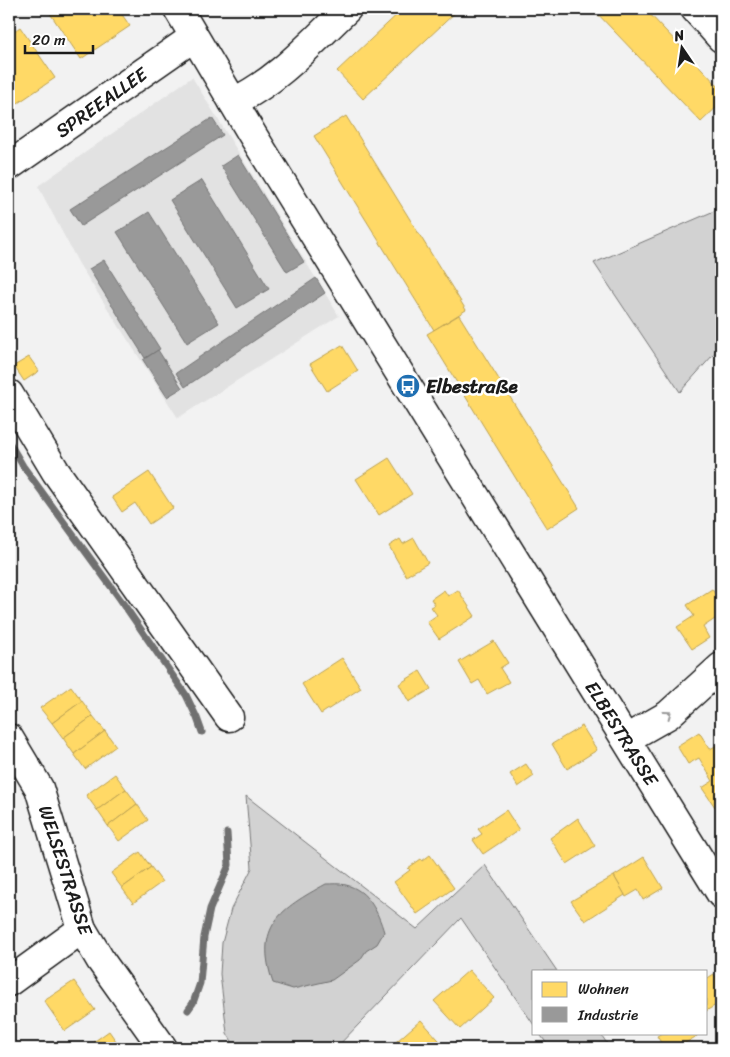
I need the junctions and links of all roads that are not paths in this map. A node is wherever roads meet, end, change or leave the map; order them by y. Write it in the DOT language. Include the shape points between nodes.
graph roads {
  1 [pos="178,9"];
  2 [pos="347,9"];
  3 [pos="695,9"];
  4 [pos="194,37"];
  5 [pos="721,38"];
  6 [pos="232,102"];
  7 [pos="9,166"];
  8 [pos="9,394"];
  9 [pos="721,668"];
  10 [pos="229,717"];
  11 [pos="9,738"];
  12 [pos="626,739"];
  13 [pos="721,894"];
  14 [pos="82,929"];
  15 [pos="9,982"];
  16 [pos="163,1048"];
  1 -- 4 [label="street, ELBESTRASSE"];
  2 -- 6 [label="street" via="258,89"];
  3 -- 5 [label="street"];
  4 -- 6 [label="street, ELBESTRASSE"];
  4 -- 7 [label="street, SPREEALLEE"];
  6 -- 12 [label="street, ELBESTRASSE"];
  8 -- 10 [label="street" via="56,472"];
  12 -- 9 [label="street, one-way" via="668,715"];
  11 -- 14 [label="street, WELSESTRASSE" via="39,788"];
  12 -- 13 [label="street, ELBESTRASSE"];
  14 -- 15 [label="street"];
  14 -- 16 [label="street, WELSESTRASSE"];
}
